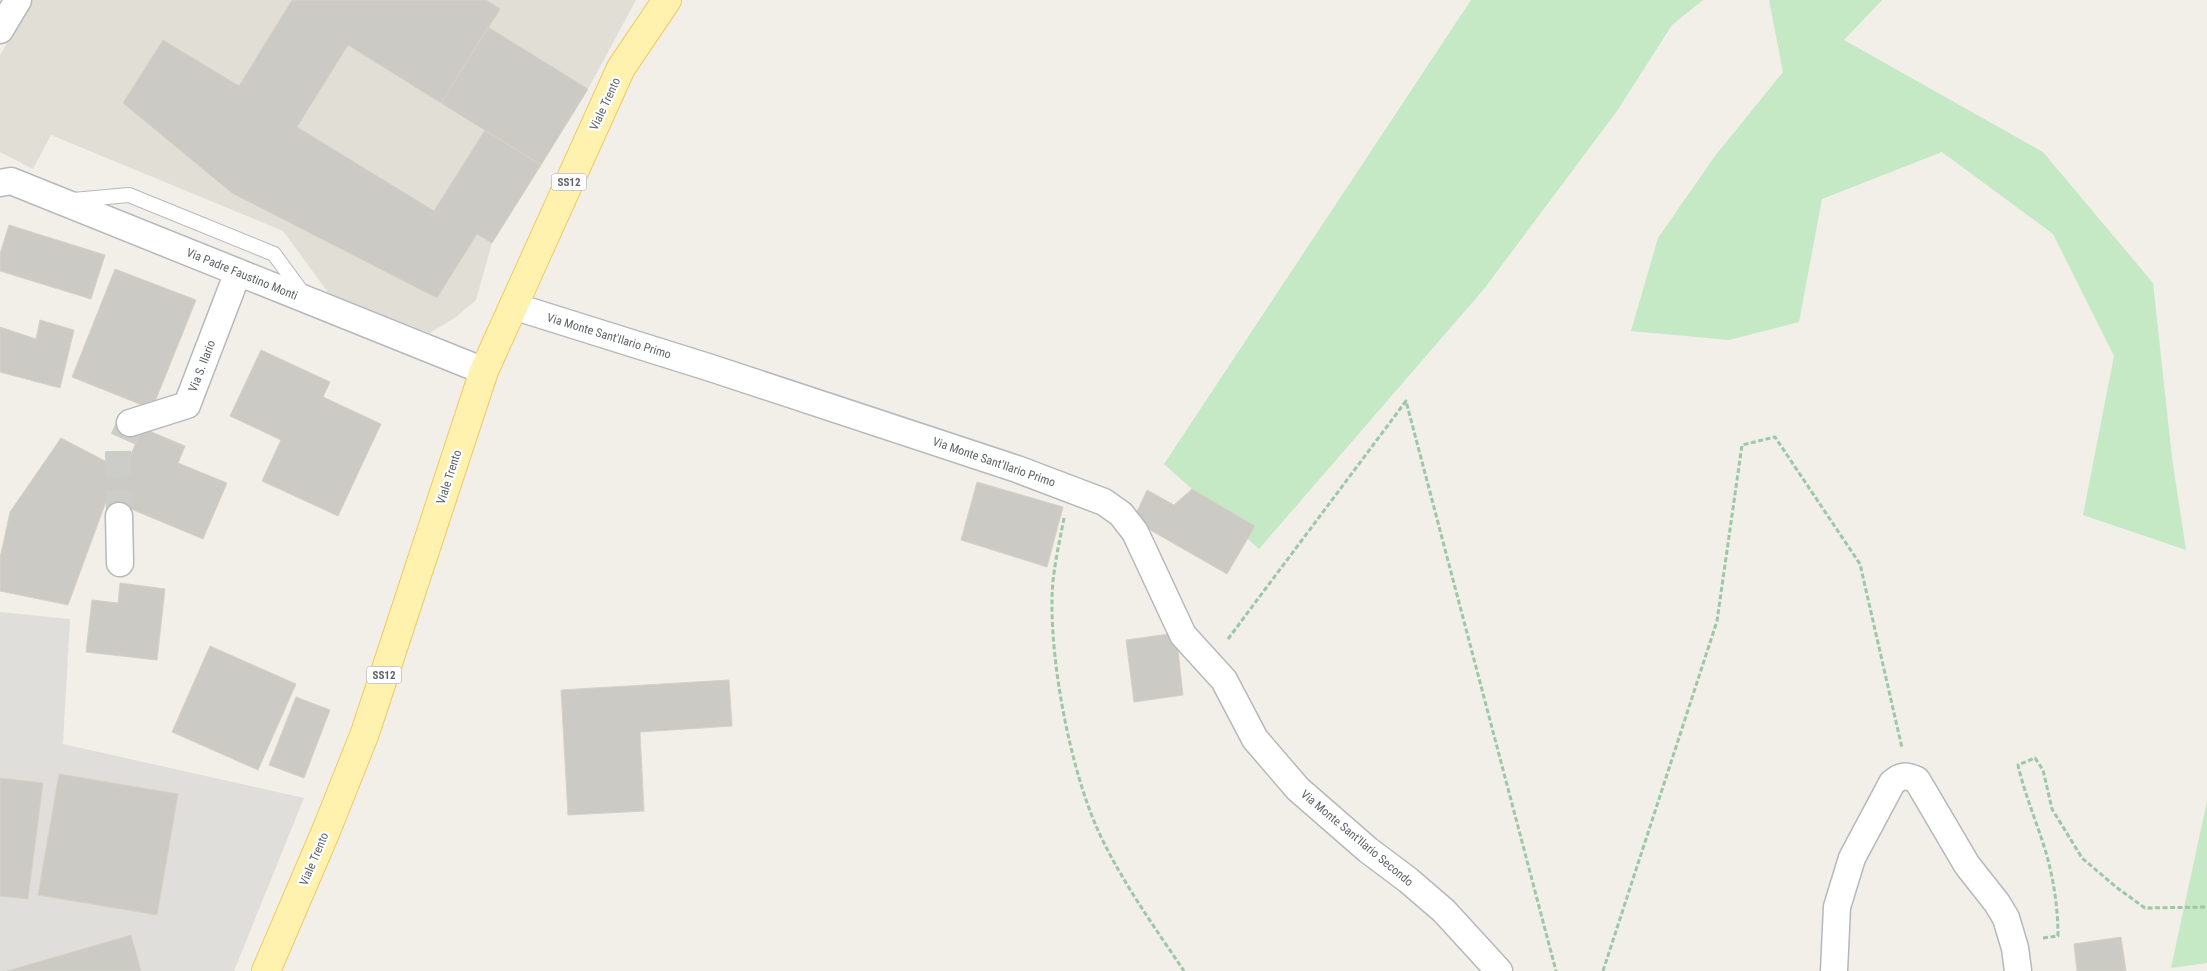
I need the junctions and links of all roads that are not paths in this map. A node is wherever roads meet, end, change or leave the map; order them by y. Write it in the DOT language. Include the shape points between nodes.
graph roads {
  1 [pos="18,0"];
  2 [pos="668,0"];
  3 [pos="0,30"];
  4 [pos="0,183"];
  5 [pos="62,201"];
  6 [pos="238,272"];
  7 [pos="307,300"];
  8 [pos="513,306"];
  9 [pos="484,371"];
  10 [pos="130,423"];
  11 [pos="1069,487"];
  12 [pos="119,516"];
  13 [pos="120,563"];
  14 [pos="266,971"];
  15 [pos="1499,971"];
  16 [pos="1834,971"];
  17 [pos="2018,971"];
  1 -- 3 [label="street"];
  2 -- 8 [label="main road, Viale Trento / SS12" via="621,68"];
  4 -- 5 [label="street, Via Padre Faustino Monti" via="11,180"];
  5 -- 6 [label="street, Via Padre Faustino Monti"];
  5 -- 7 [label="lane" via="129,195 274,254"];
  6 -- 7 [label="street, Via Padre Faustino Monti"];
  6 -- 10 [label="street, Via S. Ilario" via="188,405"];
  7 -- 9 [label="street, Via Padre Faustino Monti"];
  8 -- 9 [label="main road, Viale Trento / SS12"];
  8 -- 11 [label="street, Via Monte Sant'Ilario Primo"];
  9 -- 14 [label="main road, Viale Trento / SS12" via="365,733"];
  11 -- 15 [label="street, Via Monte Sant'Ilario Secondo" via="1104,502 1121,514 1136,532 1183,635 1224,680 1255,740 1298,789 1444,911"];
  12 -- 13 [label="street"];
  16 -- 17 [label="street" via="1837,907 1852,858 1892,783 1899,777 1908,776 1917,780 1967,865 2006,918 2014,941"];
}
